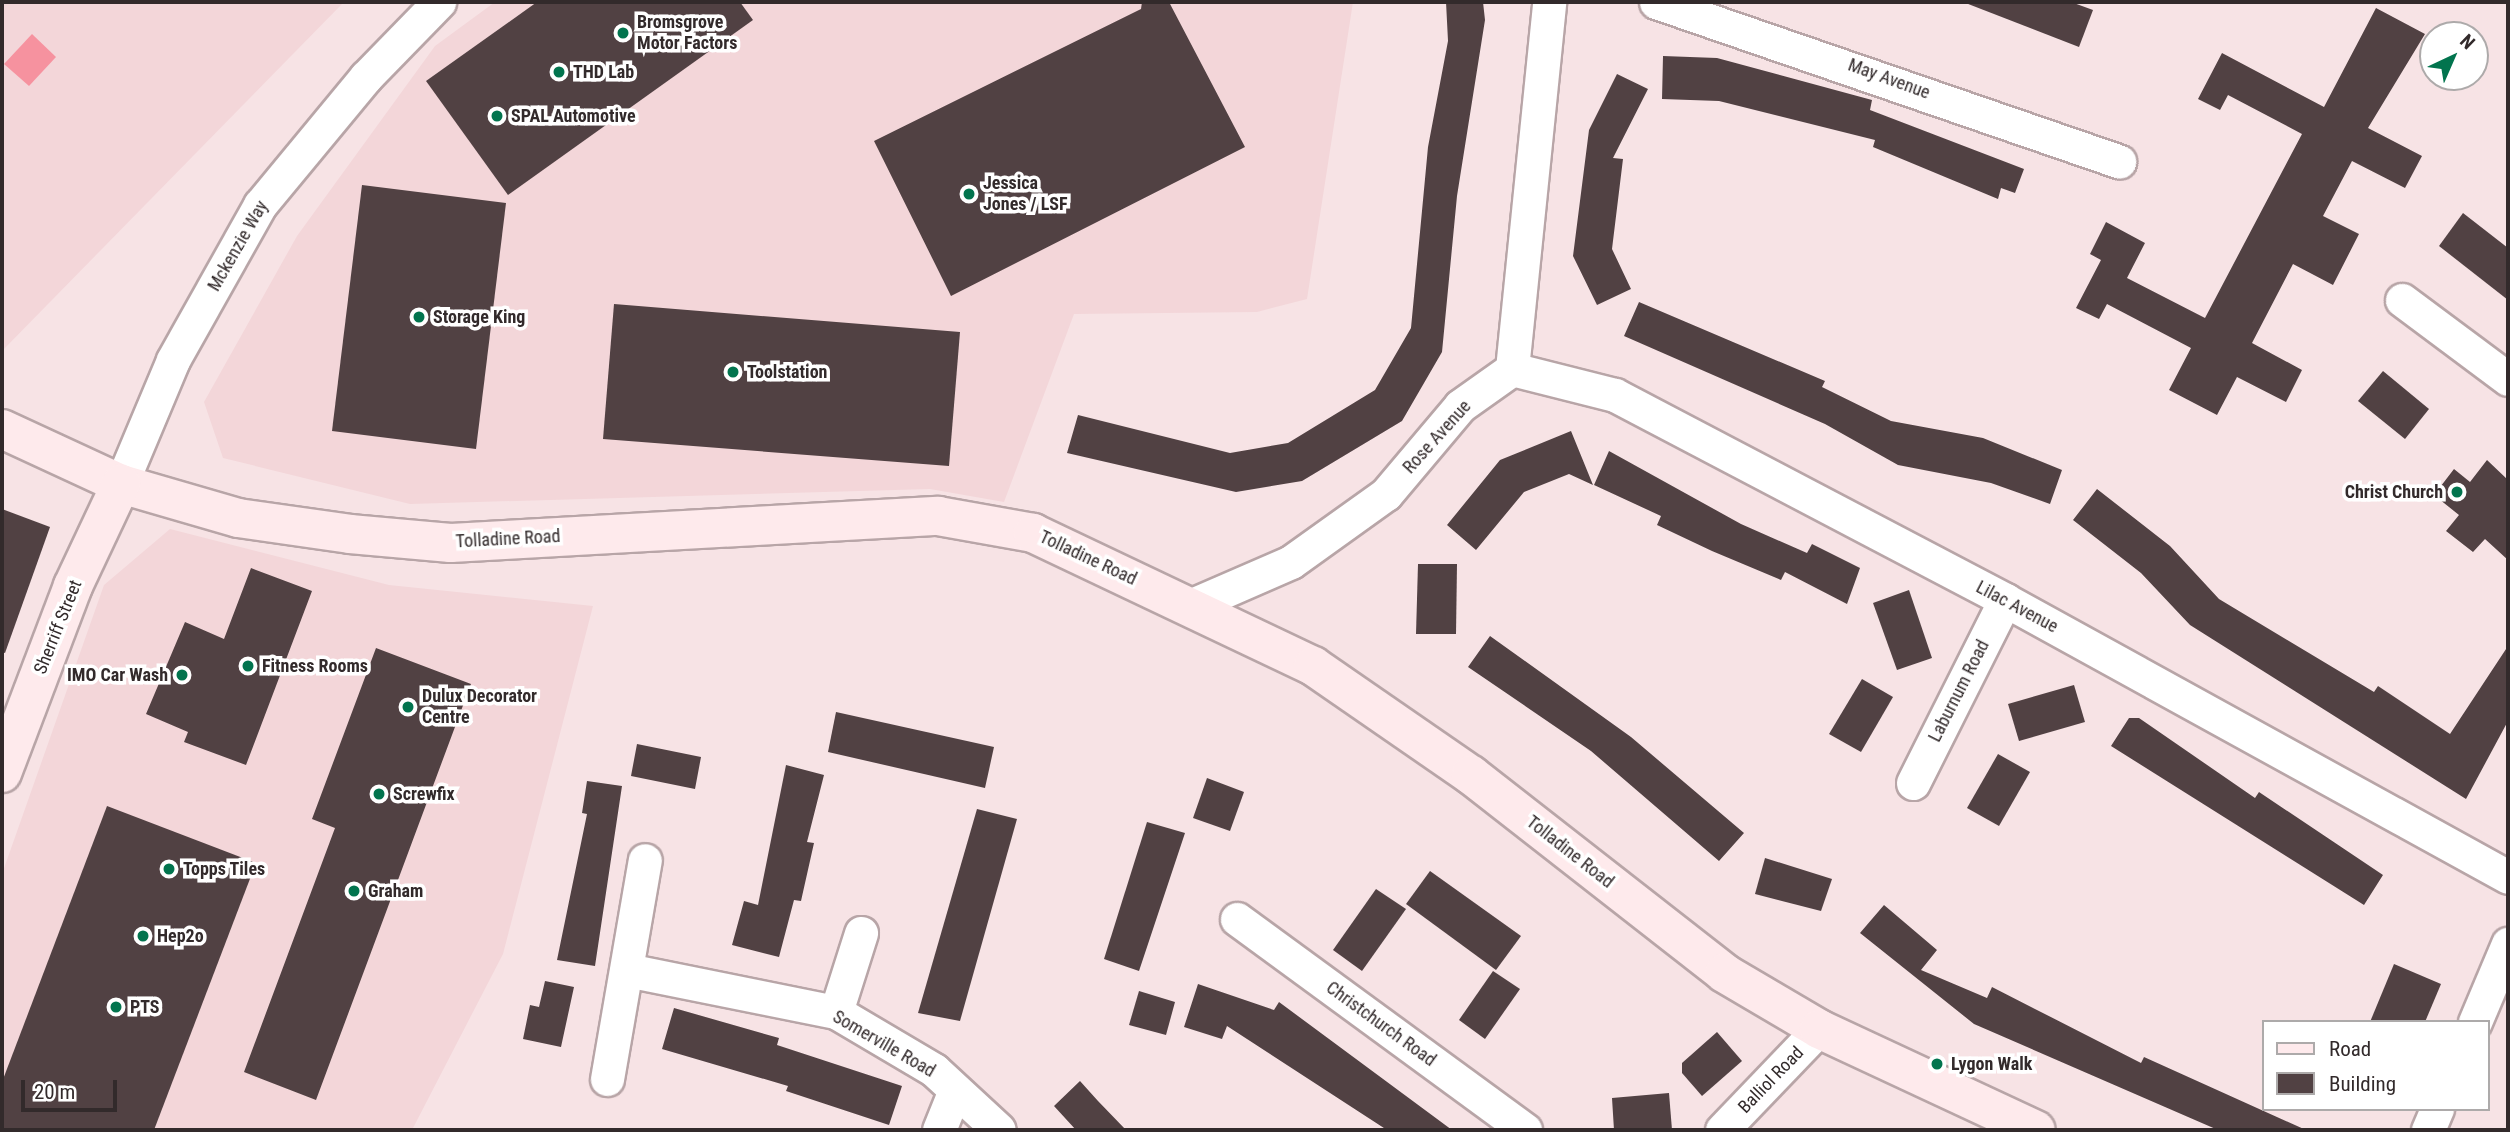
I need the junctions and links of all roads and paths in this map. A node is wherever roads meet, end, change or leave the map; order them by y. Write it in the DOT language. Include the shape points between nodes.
graph roads {
  1 [pos="1549,2"];
  2 [pos="1656,2"];
  3 [pos="432,4"];
  4 [pos="2119,161"];
  5 [pos="2402,300"];
  6 [pos="1512,369"];
  7 [pos="2508,379"];
  8 [pos="2,429"];
  9 [pos="121,484"];
  10 [pos="2005,600"];
  11 [pos="1190,606"];
  12 [pos="2,773"];
  13 [pos="1913,783"];
  14 [pos="645,860"];
  15 [pos="2508,877"];
  16 [pos="1237,919"];
  17 [pos="861,933"];
  18 [pos="2508,944"];
  19 [pos="626,970"];
  20 [pos="836,1012"];
  21 [pos="2476,1020"];
  22 [pos="1819,1029"];
  23 [pos="607,1079"];
  24 [pos="955,1090"];
  25 [pos="2436,1111"];
  26 [pos="939,1130"];
  27 [pos="999,1130"];
  28 [pos="1525,1130"];
  29 [pos="1722,1130"];
  30 [pos="2036,1130"];
  31 [pos="2428,1130"];
  1 -- 6 [label="street"];
  2 -- 4 [label="street, May Avenue"];
  3 -- 9 [label="street, Mckenzie Way" via="260,205 173,360"];
  5 -- 7 [label="street"];
  6 -- 10 [label="street, Lilac Avenue" via="1615,395"];
  6 -- 11 [label="street, Rose Avenue" via="1460,406 1386,494 1291,562"];
  8 -- 9 [label="main road, Tolladine Road"];
  9 -- 11 [label="main road, Tolladine Road" via="238,518 451,543 938,516 1033,533"];
  9 -- 12 [label="main road, Sherriff Street" via="74,586"];
  10 -- 13 [label="street, Laburnum Road"];
  10 -- 15 [label="street, Lilac Avenue"];
  11 -- 22 [label="main road, Tolladine Road" via="1313,666 1471,775 1724,972"];
  14 -- 19 [label="street"];
  16 -- 28 [label="street, Christchurch Road"];
  17 -- 20 [label="street"];
  18 -- 21 [label="street"];
  19 -- 20 [label="street, Somerville Road"];
  19 -- 23 [label="street"];
  20 -- 24 [label="street, Somerville Road" via="934,1070"];
  22 -- 29 [label="street, Balliol Road"];
  22 -- 30 [label="main road, Tolladine Road"];
  24 -- 26 [label="street"];
  24 -- 27 [label="street, Somerville Road"];
  25 -- 31 [label="street"];
}
